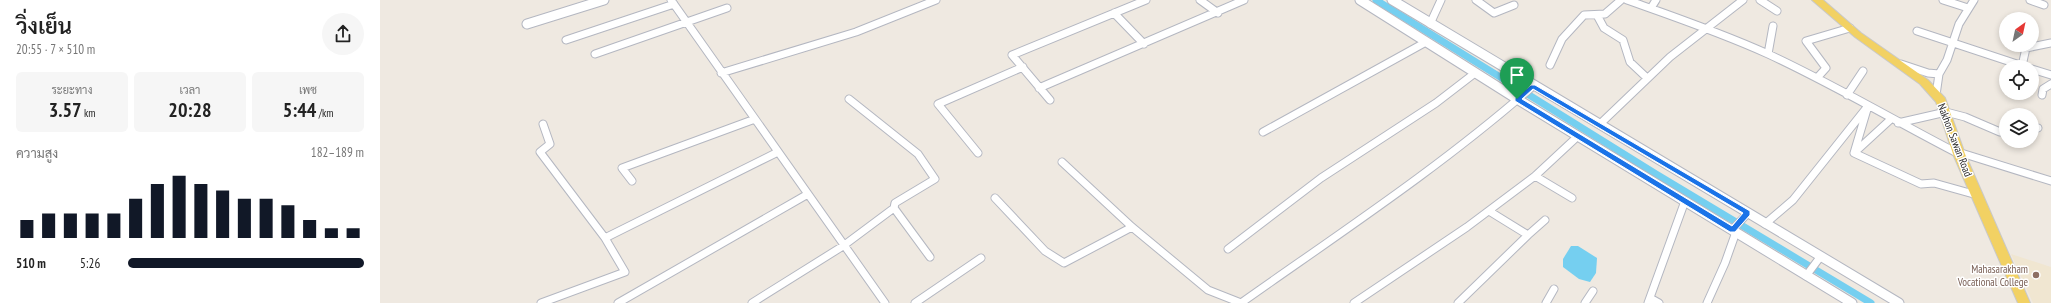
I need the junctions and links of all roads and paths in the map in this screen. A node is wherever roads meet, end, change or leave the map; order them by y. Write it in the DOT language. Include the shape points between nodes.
graph roads {
  1 [pos="604,0"];
  2 [pos="681,0"];
  3 [pos="936,0"];
  4 [pos="1146,0"];
  5 [pos="1200,0"];
  6 [pos="1244,0"];
  7 [pos="1360,0"];
  8 [pos="1392,0"];
  9 [pos="1441,0"];
  10 [pos="1476,0"];
  11 [pos="1622,0"];
  12 [pos="1627,0"];
  13 [pos="1656,0"];
  14 [pos="1743,0"];
  15 [pos="1760,0"];
  16 [pos="1817,0"];
  17 [pos="1943,0"];
  18 [pos="1974,0"];
  19 [pos="2030,0"];
  20 [pos="672,2"];
  21 [pos="1514,5"];
  22 [pos="2044,5"];
  23 [pos="727,8"];
  24 [pos="1651,8"];
  25 [pos="1968,8"];
  26 [pos="1777,11"];
  27 [pos="1218,12"];
  28 [pos="1114,13"];
  29 [pos="1598,17"];
  30 [pos="685,22"];
  31 [pos="527,24"];
  32 [pos="1430,24"];
  33 [pos="1773,26"];
  34 [pos="1707,28"];
  35 [pos="1850,28"];
  36 [pos="1917,31"];
  37 [pos="566,40"];
  38 [pos="1426,42"];
  39 [pos="1458,42"];
  40 [pos="1953,43"];
  41 [pos="2051,43"];
  42 [pos="1144,44"];
  43 [pos="1443,52"];
  44 [pos="595,54"];
  45 [pos="1768,54"];
  46 [pos="2005,60"];
  47 [pos="2025,60"];
  48 [pos="1898,62"];
  49 [pos="1550,65"];
  50 [pos="1023,68"];
  51 [pos="1863,71"];
  52 [pos="2039,71"];
  53 [pos="721,73"];
  54 [pos="1475,73"];
  55 [pos="1939,74"];
  56 [pos="2051,75"];
  57 [pos="1648,78"];
  58 [pos="1817,78"];
  59 [pos="2051,84"];
  60 [pos="1533,86"];
  61 [pos="1039,88"];
  62 [pos="1847,95"];
  63 [pos="1936,95"];
  64 [pos="2042,95"];
  65 [pos="849,99"];
  66 [pos="1517,99"];
  67 [pos="1050,100"];
  68 [pos="1868,106"];
  69 [pos="1946,112"];
  70 [pos="755,120"];
  71 [pos="1891,120"];
  72 [pos="1898,123"];
  73 [pos="543,124"];
  74 [pos="1600,124"];
  75 [pos="1263,132"];
  76 [pos="1999,132"];
  77 [pos="1578,136"];
  78 [pos="778,152"];
  79 [pos="978,153"];
  80 [pos="1854,153"];
  81 [pos="1959,153"];
  82 [pos="1062,162"];
  83 [pos="1535,176"];
  84 [pos="632,181"];
  85 [pos="2051,181"];
  86 [pos="808,194"];
  87 [pos="1977,195"];
  88 [pos="995,198"];
  89 [pos="1572,198"];
  90 [pos="1685,201"];
  91 [pos="894,208"];
  92 [pos="1489,211"];
  93 [pos="1748,213"];
  94 [pos="1545,220"];
  95 [pos="1765,224"];
  96 [pos="1132,227"];
  97 [pos="1734,231"];
  98 [pos="1528,235"];
  99 [pos="605,238"];
  100 [pos="843,246"];
  101 [pos="1228,248"];
  102 [pos="1821,256"];
  103 [pos="930,257"];
  104 [pos="981,258"];
  105 [pos="1806,276"];
  106 [pos="1554,289"];
  107 [pos="1593,291"];
  108 [pos="1838,300"];
  109 [pos="1649,301"];
  110 [pos="541,303"];
  111 [pos="618,303"];
  112 [pos="752,303"];
  113 [pos="884,303"];
  114 [pos="915,303"];
  115 [pos="1241,303"];
  116 [pos="1354,303"];
  117 [pos="1458,303"];
  118 [pos="1546,303"];
  119 [pos="1585,303"];
  120 [pos="1659,303"];
  121 [pos="1707,303"];
  122 [pos="1852,303"];
  123 [pos="1899,303"];
  124 [pos="2024,303"];
  1 -- 31 [label="street"];
  2 -- 20 [label="street"];
  3 -- 53 [label="street" via="856,32"];
  4 -- 28 [label="street"];
  5 -- 27 [label="street"];
  6 -- 27 [label="street"];
  7 -- 38 [label="street"];
  8 -- 32 [label="street"];
  9 -- 32 [label="street"];
  10 -- 21 [label="street" via="1494,13"];
  11 -- 29 [label="street" via="1611,11"];
  12 -- 24 [label="street"];
  13 -- 24 [label="street"];
  14 -- 34 [label="street"];
  15 -- 26 [label="street"];
  16 -- 35 [label="main road, Nakhon Sawan Road"];
  17 -- 25 [label="street"];
  18 -- 25 [label="street"];
  19 -- 22 [label="street"];
  20 -- 30 [label="street"];
  20 -- 37 [label="street"];
  23 -- 30 [label="street"];
  24 -- 34 [label="street"];
  25 -- 40 [label="street"];
  27 -- 42 [label="street"];
  28 -- 42 [label="street"];
  28 -- 50 [label="street" via="1012,55"];
  29 -- 49 [label="street" via="1584,15 1572,26 1562,39"];
  29 -- 57 [label="street" via="1602,27 1623,40 1628,60"];
  30 -- 44 [label="street"];
  30 -- 53 [label="street"];
  32 -- 39 [label="street"];
  33 -- 45 [label="street"];
  34 -- 45 [label="street"];
  34 -- 57 [label="street"];
  35 -- 48 [label="main road, Nakhon Sawan Road"];
  35 -- 58 [label="street" via="1806,41 1826,68"];
  36 -- 40 [label="street"];
  38 -- 43 [label="street"];
  38 -- 75 [label="street"];
  39 -- 43 [label="street"];
  39 -- 60 [label="street"];
  40 -- 46 [label="street"];
  40 -- 55 [label="street"];
  41 -- 47 [label="street" via="2026,48"];
  42 -- 61 [label="street"];
  43 -- 54 [label="street"];
  45 -- 58 [label="street"];
  48 -- 55 [label="street" via="1928,73"];
  48 -- 63 [label="main road, Nakhon Sawan Road"];
  50 -- 61 [label="street"];
  50 -- 79 [label="street" via="938,104"];
  51 -- 62 [label="street"];
  52 -- 56 [label="street"];
  53 -- 70 [label="street"];
  54 -- 66 [label="street"];
  54 -- 101 [label="street" via="1436,103 1321,178"];
  55 -- 63 [label="street"];
  57 -- 74 [label="street"];
  58 -- 62 [label="street"];
  59 -- 64 [label="street" via="2043,89"];
  60 -- 66 [label="street"];
  60 -- 74 [label="street"];
  61 -- 67 [label="street"];
  62 -- 68 [label="street"];
  63 -- 69 [label="main road, Nakhon Sawan Road"];
  65 -- 91 [label="street" via="918,154 935,179 895,204"];
  66 -- 77 [label="street"];
  66 -- 115 [label="street" via="1490,124 1448,156"];
  68 -- 71 [label="street"];
  68 -- 80 [label="street"];
  68 -- 95 [label="street" via="1793,200"];
  69 -- 72 [label="street"];
  69 -- 76 [label="street"];
  69 -- 81 [label="main road, Nakhon Sawan Road"];
  70 -- 78 [label="street"];
  70 -- 84 [label="street" via="622,168"];
  71 -- 72 [label="street"];
  71 -- 80 [label="street"];
  72 -- 81 [label="street"];
  73 -- 99 [label="street" via="550,144 540,152"];
  74 -- 93 [label="street"];
  77 -- 83 [label="street"];
  77 -- 90 [label="street"];
  78 -- 86 [label="street"];
  78 -- 99 [label="street"];
  80 -- 87 [label="street" via="1921,184 1934,183"];
  81 -- 85 [label="street"];
  81 -- 87 [label="main road, Nakhon Sawan Road"];
  82 -- 96 [label="street"];
  83 -- 89 [label="street"];
  83 -- 92 [label="street"];
  86 -- 100 [label="street"];
  86 -- 111 [label="street"];
  87 -- 124 [label="main road, Nakhon Sawan Road"];
  88 -- 96 [label="street" via="1045,251 1064,263"];
  90 -- 97 [label="street"];
  90 -- 109 [label="street"];
  91 -- 100 [label="street"];
  91 -- 103 [label="street"];
  92 -- 98 [label="street"];
  92 -- 116 [label="street"];
  93 -- 95 [label="street"];
  93 -- 97 [label="street"];
  94 -- 98 [label="street"];
  95 -- 102 [label="street"];
  96 -- 115 [label="street" via="1208,290"];
  97 -- 105 [label="street"];
  97 -- 121 [label="street" via="1725,263"];
  98 -- 117 [label="street"];
  99 -- 110 [label="street" via="625,272"];
  100 -- 112 [label="street"];
  100 -- 113 [label="street"];
  102 -- 105 [label="street"];
  102 -- 123 [label="street"];
  104 -- 114 [label="street"];
  105 -- 108 [label="street"];
  106 -- 118 [label="street"];
  107 -- 119 [label="street"];
  108 -- 122 [label="street"];
  109 -- 120 [label="street"];
}
